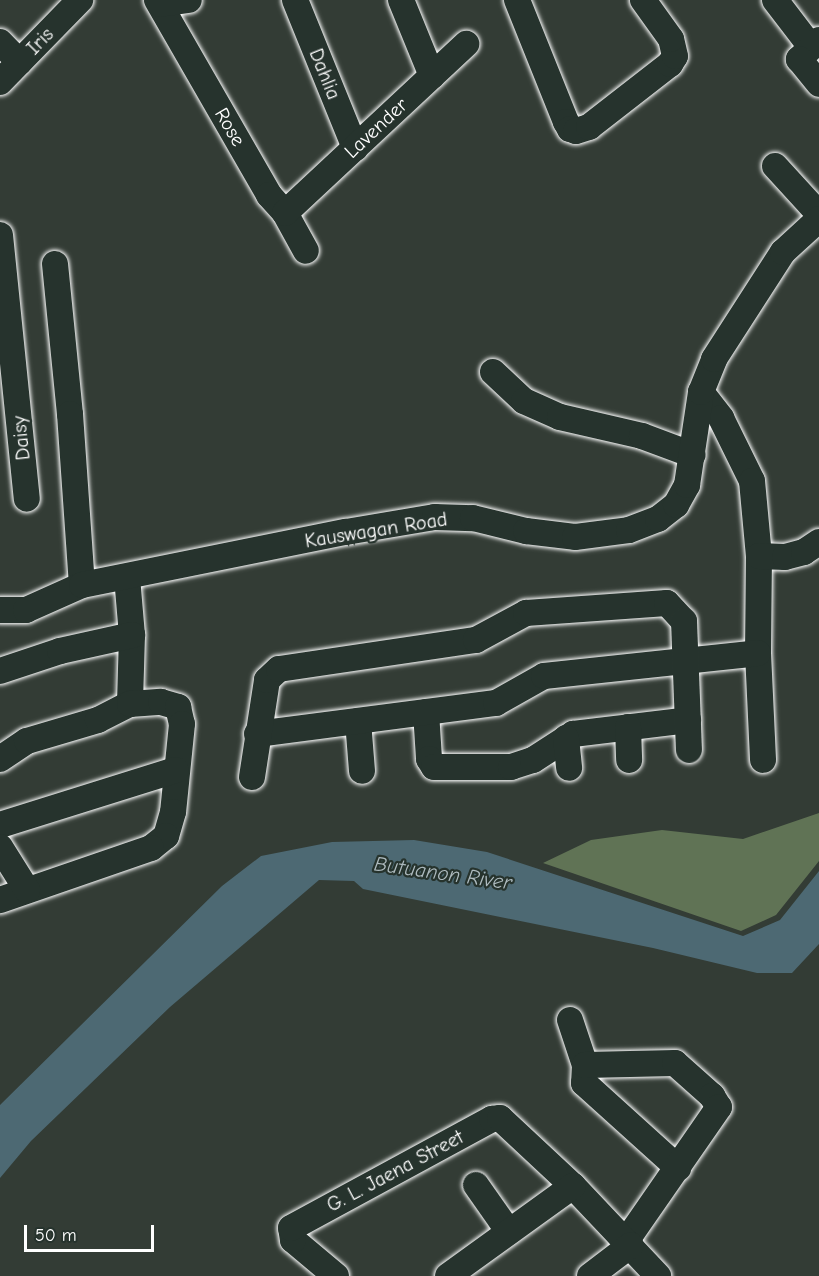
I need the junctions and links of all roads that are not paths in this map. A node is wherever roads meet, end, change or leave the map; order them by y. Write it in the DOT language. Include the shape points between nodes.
graph roads {
  1 [pos="80,0"];
  2 [pos="189,0"];
  3 [pos="295,0"];
  4 [pos="401,0"];
  5 [pos="517,0"];
  6 [pos="643,0"];
  7 [pos="775,0"];
  8 [pos="159,2"];
  9 [pos="0,42"];
  10 [pos="817,42"];
  11 [pos="466,44"];
  12 [pos="20,62"];
  13 [pos="432,76"];
  14 [pos="0,81"];
  15 [pos="819,84"];
  16 [pos="355,148"];
  17 [pos="775,166"];
  18 [pos="285,213"];
  19 [pos="819,217"];
  20 [pos="0,235"];
  21 [pos="306,251"];
  22 [pos="55,264"];
  23 [pos="7,366"];
  24 [pos="493,372"];
  25 [pos="701,392"];
  26 [pos="693,455"];
  27 [pos="27,499"];
  28 [pos="819,542"];
  29 [pos="759,556"];
  30 [pos="127,577"];
  31 [pos="82,585"];
  32 [pos="0,610"];
  33 [pos="132,635"];
  34 [pos="758,653"];
  35 [pos="685,661"];
  36 [pos="0,671"];
  37 [pos="130,704"];
  38 [pos="426,712"];
  39 [pos="688,720"];
  40 [pos="358,721"];
  41 [pos="628,727"];
  42 [pos="257,734"];
  43 [pos="566,738"];
  44 [pos="689,750"];
  45 [pos="0,759"];
  46 [pos="629,760"];
  47 [pos="763,760"];
  48 [pos="569,768"];
  49 [pos="176,770"];
  50 [pos="362,771"];
  51 [pos="252,777"];
  52 [pos="0,825"];
  53 [pos="0,847"];
  54 [pos="27,890"];
  55 [pos="0,900"];
  56 [pos="570,1020"];
  57 [pos="585,1065"];
  58 [pos="678,1168"];
  59 [pos="477,1185"];
  60 [pos="573,1186"];
  61 [pos="509,1232"];
  62 [pos="629,1243"];
  63 [pos="336,1276"];
  64 [pos="448,1276"];
  65 [pos="590,1276"];
  66 [pos="658,1276"];
  1 -- 12 [label="street, Iris"];
  2 -- 8 [label="street"];
  3 -- 16 [label="street, Dahlia"];
  4 -- 13 [label="street"];
  5 -- 6 [label="street" via="566,122 576,131 589,127 675,56 671,39"];
  7 -- 10 [label="street"];
  8 -- 18 [label="street, Rose" via="269,195"];
  9 -- 12 [label="street"];
  10 -- 15 [label="street" via="800,59"];
  11 -- 13 [label="street, Lavender"];
  12 -- 14 [label="street, Iris"];
  13 -- 16 [label="street, Lavender"];
  16 -- 18 [label="street, Lavender"];
  17 -- 19 [label="street"];
  18 -- 21 [label="street, Rose"];
  19 -- 25 [label="street, Kauswagan Road" via="783,252 714,359"];
  20 -- 23 [label="street, Daisy"];
  22 -- 31 [label="street"];
  23 -- 27 [label="street, Daisy"];
  24 -- 26 [label="street" via="524,401 560,417 642,436"];
  25 -- 26 [label="street, Kauswagan Road"];
  25 -- 29 [label="street" via="721,418 752,481"];
  26 -- 30 [label="street, Kauswagan Road" via="687,485 676,505 658,519 628,530 574,537 525,531 472,518 435,517"];
  28 -- 29 [label="street" via="804,552 785,557"];
  29 -- 34 [label="street"];
  30 -- 31 [label="street, Kauswagan Road"];
  30 -- 33 [label="street"];
  31 -- 32 [label="street, Kauswagan Road" via="26,610"];
  33 -- 36 [label="street" via="60,651"];
  33 -- 37 [label="street"];
  34 -- 35 [label="street"];
  34 -- 47 [label="street"];
  35 -- 38 [label="street" via="544,676 496,704"];
  35 -- 39 [label="street"];
  35 -- 42 [label="street" via="684,621 667,603 526,613 476,640 279,669 267,680"];
  37 -- 45 [label="street" via="99,720 27,741"];
  37 -- 49 [label="street" via="161,702 178,707 182,724"];
  38 -- 40 [label="street"];
  38 -- 43 [label="street" via="429,759 434,767 511,767 533,760"];
  39 -- 41 [label="street"];
  39 -- 44 [label="street"];
  40 -- 42 [label="street"];
  40 -- 50 [label="street"];
  41 -- 43 [label="street"];
  41 -- 46 [label="street"];
  42 -- 51 [label="street"];
  43 -- 48 [label="street"];
  49 -- 52 [label="street"];
  49 -- 54 [label="street" via="173,812 166,836 151,848"];
  53 -- 54 [label="street"];
  54 -- 55 [label="street"];
  56 -- 57 [label="street"];
  57 -- 58 [label="street" via="584,1083"];
  57 -- 58 [label="street" via="675,1063 712,1096 719,1107"];
  58 -- 62 [label="street"];
  59 -- 61 [label="street"];
  60 -- 61 [label="street"];
  60 -- 62 [label="street"];
  60 -- 63 [label="street, G. L. Jaena Street" via="500,1118 492,1119 291,1228 293,1240"];
  61 -- 64 [label="street"];
  62 -- 65 [label="street"];
  62 -- 66 [label="street"];
}
